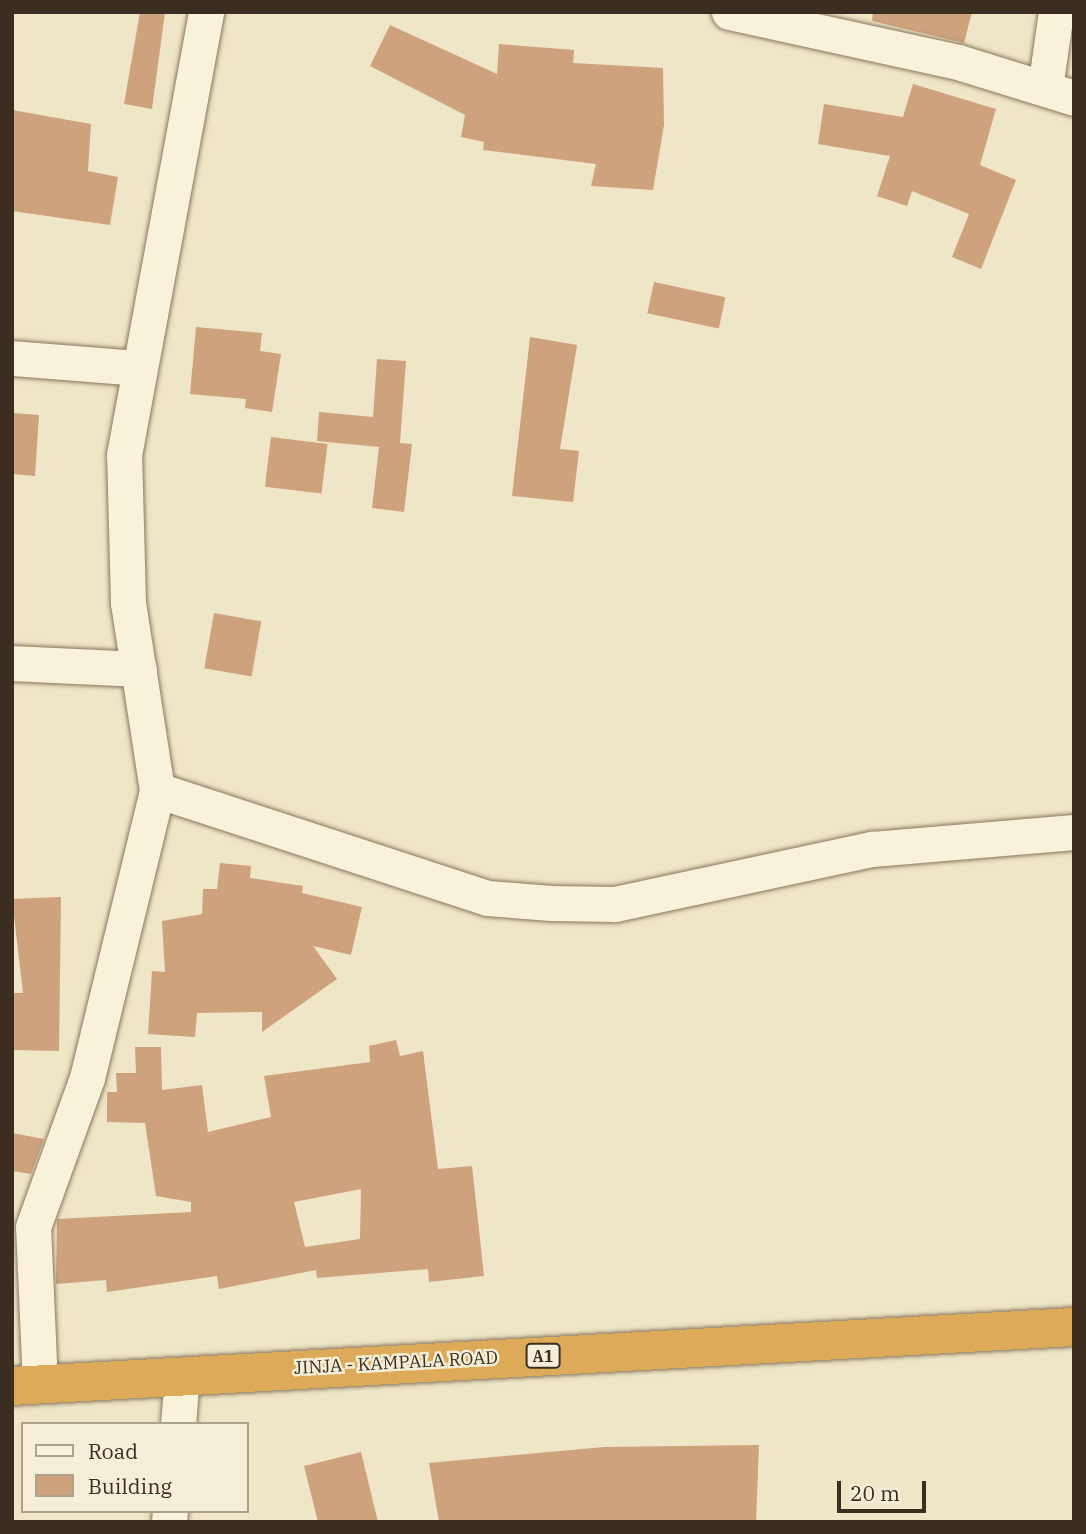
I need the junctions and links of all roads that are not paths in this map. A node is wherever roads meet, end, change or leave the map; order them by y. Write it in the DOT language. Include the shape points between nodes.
graph roads {
  1 [pos="206,12"];
  2 [pos="729,12"];
  3 [pos="1056,12"];
  4 [pos="1060,93"];
  5 [pos="12,358"];
  6 [pos="139,368"];
  7 [pos="12,663"];
  8 [pos="139,669"];
  9 [pos="157,790"];
  10 [pos="1074,832"];
  11 [pos="1074,1327"];
  12 [pos="182,1375"];
  13 [pos="26,1385"];
  14 [pos="178,1422"];
  1 -- 6 [label="street"];
  2 -- 4 [label="street"];
  3 -- 4 [label="street"];
  5 -- 6 [label="street"];
  6 -- 8 [label="street" via="124,455 122,529"];
  7 -- 8 [label="street"];
  8 -- 9 [label="street"];
  9 -- 10 [label="street" via="488,898 551,903 615,904 872,849"];
  9 -- 13 [label="street" via="87,1078 33,1227"];
  11 -- 12 [label="highway, JINJA - KAMPALA ROAD / A1"];
  12 -- 13 [label="highway, JINJA - KAMPALA ROAD / A1"];
  12 -- 14 [label="street"];
}
